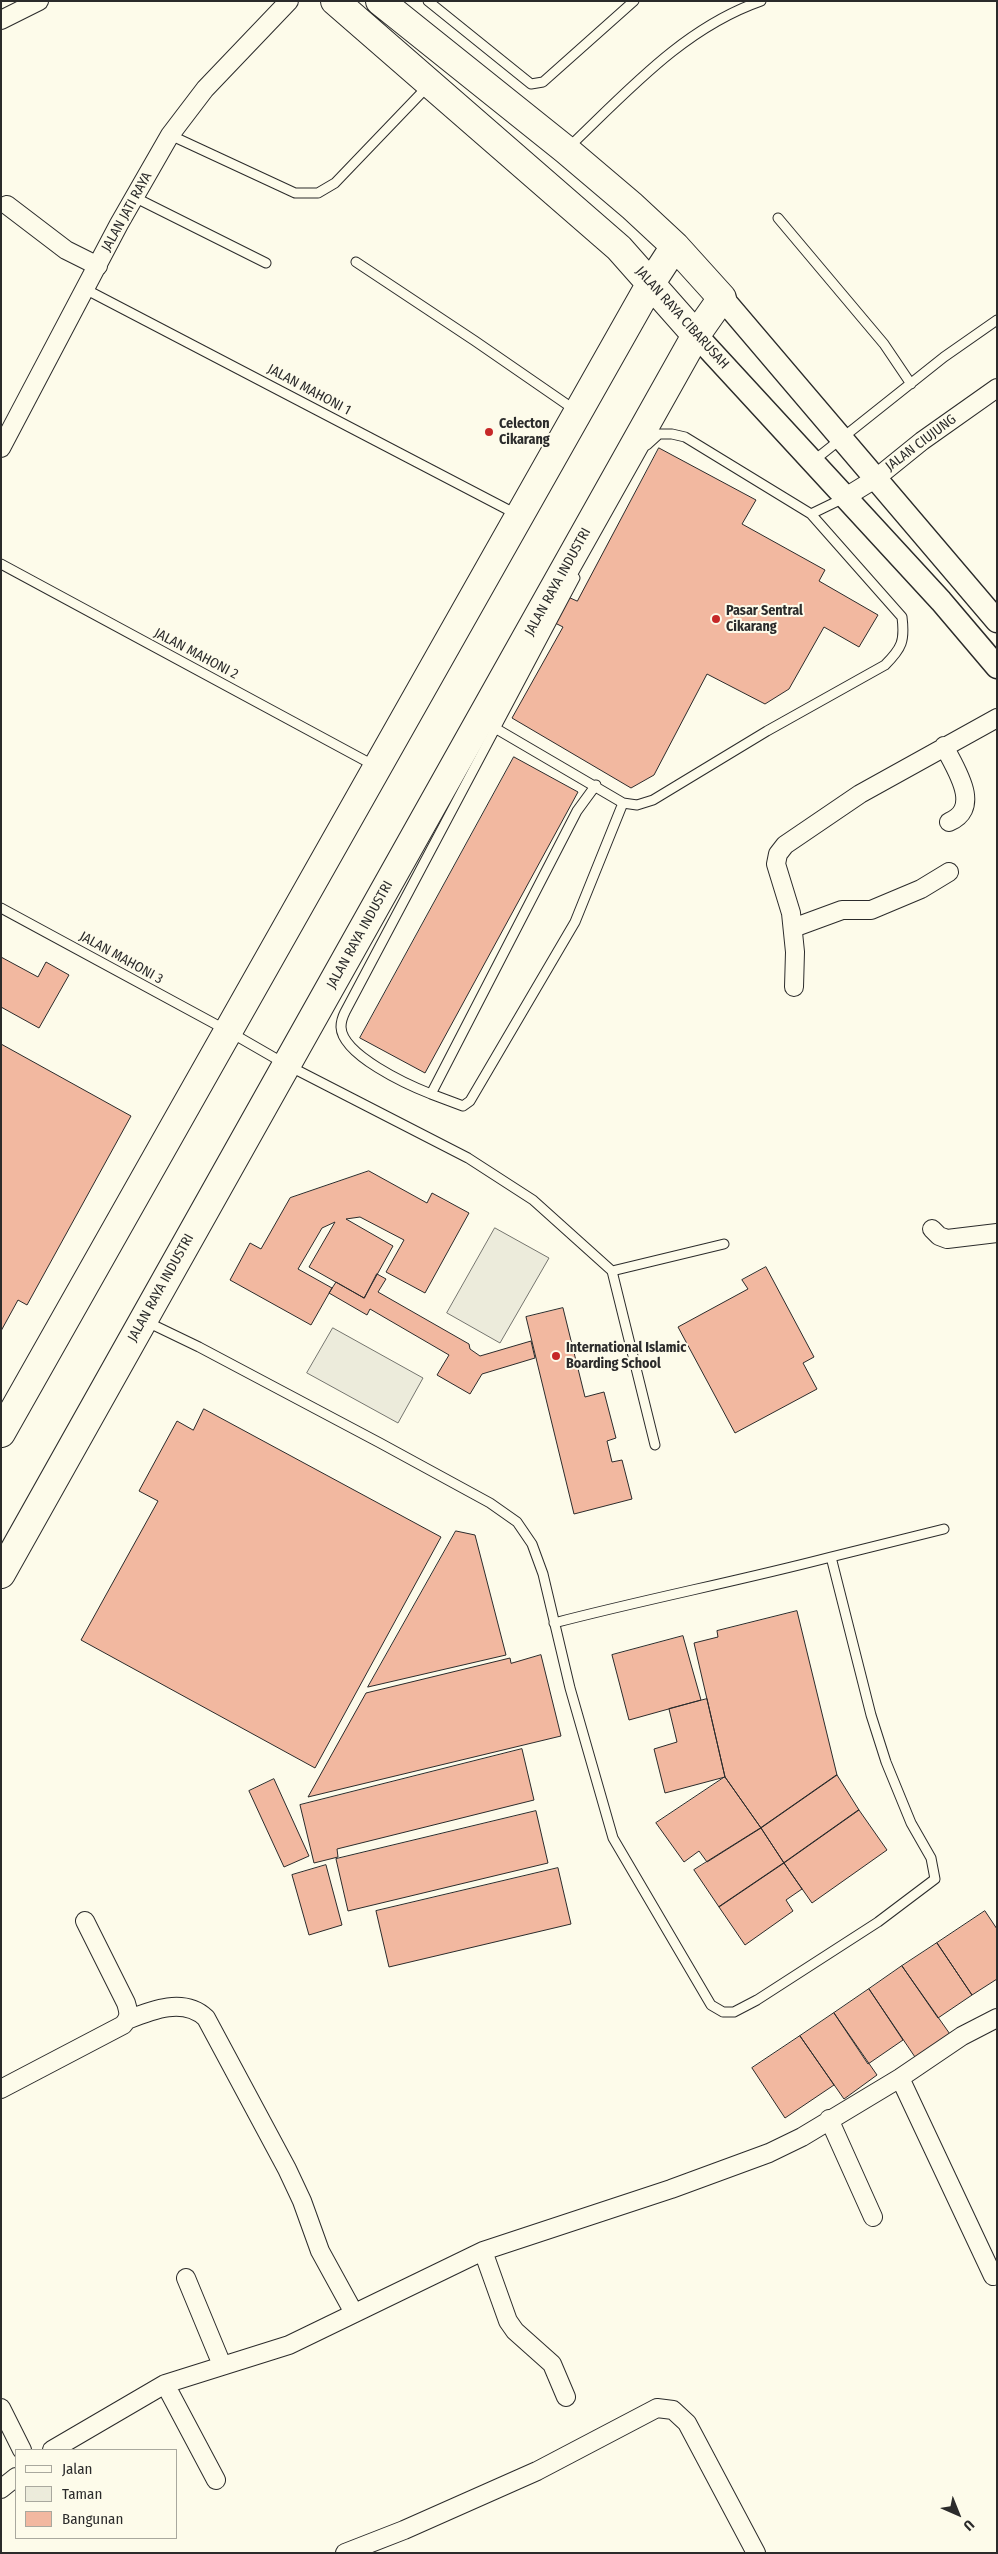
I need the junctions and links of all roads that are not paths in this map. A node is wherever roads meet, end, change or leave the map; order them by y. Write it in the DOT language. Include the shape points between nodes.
graph roads {
  1 [pos="39,1"];
  2 [pos="289,1"];
  3 [pos="335,1"];
  4 [pos="380,1"];
  5 [pos="428,1"];
  6 [pos="634,1"];
  7 [pos="761,1"];
  8 [pos="1,20"];
  9 [pos="431,83"];
  10 [pos="170,135"];
  11 [pos="566,150"];
  12 [pos="134,197"];
  13 [pos="7,205"];
  14 [pos="778,218"];
  15 [pos="675,246"];
  16 [pos="356,262"];
  17 [pos="266,263"];
  18 [pos="98,266"];
  19 [pos="652,284"];
  20 [pos="86,289"];
  21 [pos="722,298"];
  22 [pos="997,320"];
  23 [pos="696,335"];
  24 [pos="911,384"];
  25 [pos="997,388"];
  26 [pos="580,413"];
  27 [pos="840,440"];
  28 [pos="1,448"];
  29 [pos="644,450"];
  30 [pos="812,462"];
  31 [pos="875,478"];
  32 [pos="844,498"];
  33 [pos="811,514"];
  34 [pos="520,516"];
  35 [pos="1,564"];
  36 [pos="579,571"];
  37 [pos="997,621"];
  38 [pos="997,667"];
  39 [pos="997,718"];
  40 [pos="488,724"];
  41 [pos="944,746"];
  42 [pos="377,768"];
  43 [pos="596,785"];
  44 [pos="623,803"];
  45 [pos="949,822"];
  46 [pos="949,872"];
  47 [pos="1,908"];
  48 [pos="793,928"];
  49 [pos="794,987"];
  50 [pos="228,1031"];
  51 [pos="287,1065"];
  52 [pos="431,1094"];
  53 [pos="932,1229"];
  54 [pos="997,1233"];
  55 [pos="724,1244"];
  56 [pos="612,1270"];
  57 [pos="143,1320"];
  58 [pos="1,1433"];
  59 [pos="655,1445"];
  60 [pos="944,1529"];
  61 [pos="831,1557"];
  62 [pos="1,1574"];
  63 [pos="554,1623"];
  64 [pos="85,1921"];
  65 [pos="997,2018"];
  66 [pos="128,2020"];
  67 [pos="900,2078"];
  68 [pos="1,2089"];
  69 [pos="828,2119"];
  70 [pos="873,2217"];
  71 [pos="483,2251"];
  72 [pos="994,2276"];
  73 [pos="186,2278"];
  74 [pos="354,2313"];
  75 [pos="222,2365"];
  76 [pos="165,2384"];
  77 [pos="566,2397"];
  78 [pos="1,2408"];
  79 [pos="22,2449"];
  80 [pos="54,2449"];
  81 [pos="15,2478"];
  82 [pos="216,2480"];
  83 [pos="1,2489"];
  84 [pos="345,2553"];
  85 [pos="756,2553"];
  1 -- 8 [label="street"];
  2 -- 10 [label="street, JALAN JATI RAYA" via="205,89"];
  3 -- 9 [label="main road, JALAN RAYA CIBARUSAH"];
  4 -- 11 [label="main road"];
  5 -- 6 [label="lane" via="531,84 536,84"];
  7 -- 11 [label="lane" via="743,7 670,52"];
  9 -- 10 [label="lane" via="335,183 318,193 295,193"];
  9 -- 19 [label="main road, JALAN RAYA CIBARUSAH" via="606,237"];
  10 -- 12 [label="street, JALAN JATI RAYA"];
  11 -- 15 [label="main road"];
  12 -- 17 [label="lane"];
  12 -- 18 [label="street, JALAN JATI RAYA"];
  13 -- 18 [label="street" via="66,250"];
  14 -- 24 [label="lane" via="884,344"];
  15 -- 19 [label="main road"];
  15 -- 21 [label="main road"];
  16 -- 26 [label="lane"];
  18 -- 20 [label="street, JALAN JATI RAYA"];
  19 -- 23 [label="main road, JALAN RAYA CIBARUSAH"];
  19 -- 26 [label="main road"];
  20 -- 28 [label="street, JALAN JATI RAYA"];
  20 -- 34 [label="lane, JALAN MAHONI 1"];
  21 -- 23 [label="main road, JALAN RAYA INDUSTRI"];
  21 -- 27 [label="street"];
  22 -- 24 [label="lane"];
  23 -- 30 [label="street, JALAN RAYA CIBARUSAH"];
  23 -- 40 [label="main road, JALAN RAYA INDUSTRI"];
  24 -- 27 [label="lane"];
  25 -- 31 [label="street, JALAN CIUJUNG"];
  26 -- 34 [label="main road"];
  27 -- 30 [label="lane"];
  27 -- 31 [label="street"];
  29 -- 33 [label="lane" via="659,434 685,438"];
  30 -- 32 [label="street, JALAN RAYA CIBARUSAH"];
  31 -- 32 [label="street, JALAN CIUJUNG"];
  31 -- 37 [label="street"];
  32 -- 33 [label="lane"];
  32 -- 38 [label="street, JALAN RAYA CIBARUSAH" via="941,600"];
  33 -- 44 [label="lane" via="902,617 904,636 897,652 885,664 653,800 637,805"];
  34 -- 42 [label="main road"];
  35 -- 42 [label="lane, JALAN MAHONI 2"];
  36 -- 40 [label="lane"];
  39 -- 41 [label="street"];
  40 -- 43 [label="lane"];
  40 -- 51 [label="main road, JALAN RAYA INDUSTRI"];
  40 -- 52 [label="lane" via="345,1012 341,1026 344,1039 355,1052 408,1085"];
  41 -- 45 [label="street" via="963,784 966,803 960,817"];
  41 -- 48 [label="street" via="860,794 785,845 776,864"];
  42 -- 50 [label="main road"];
  43 -- 44 [label="lane"];
  43 -- 52 [label="lane" via="577,811"];
  44 -- 52 [label="lane" via="575,922 470,1101 463,1106 456,1105"];
  46 -- 48 [label="street" via="921,889 871,910 842,910"];
  47 -- 50 [label="lane, JALAN MAHONI 3"];
  48 -- 49 [label="street"];
  50 -- 51 [label="lane, JALAN MAHONI 3"];
  50 -- 58 [label="main road"];
  51 -- 56 [label="lane, JALAN MAHONI 3" via="505,1180 533,1200"];
  51 -- 57 [label="main road, JALAN RAYA INDUSTRI"];
  53 -- 54 [label="street" via="947,1239"];
  55 -- 56 [label="lane"];
  56 -- 59 [label="lane"];
  57 -- 62 [label="main road, JALAN RAYA INDUSTRI"];
  57 -- 63 [label="lane" via="380,1443 490,1503 517,1522 537,1554"];
  60 -- 61 [label="lane"];
  61 -- 63 [label="lane"];
  61 -- 63 [label="lane" via="886,1762 931,1858 935,1879 878,1922 734,2012 723,2012 711,2005 613,1838"];
  64 -- 66 [label="street" via="126,2003"];
  65 -- 67 [label="street" via="962,2036"];
  66 -- 68 [label="street"];
  66 -- 74 [label="street" via="168,2006 199,2012 206,2018 286,2169 320,2251"];
  67 -- 69 [label="street"];
  67 -- 72 [label="street"];
  69 -- 70 [label="street"];
  69 -- 71 [label="street" via="802,2137 742,2164"];
  71 -- 74 [label="street"];
  71 -- 77 [label="street" via="508,2321 514,2331 552,2364"];
  73 -- 75 [label="street"];
  74 -- 75 [label="street" via="288,2345"];
  75 -- 76 [label="street"];
  76 -- 80 [label="street"];
  76 -- 82 [label="street"];
  78 -- 79 [label="street"];
  81 -- 83 [label="street"];
  84 -- 85 [label="street" via="537,2471 657,2408 673,2410 687,2423"];
}
